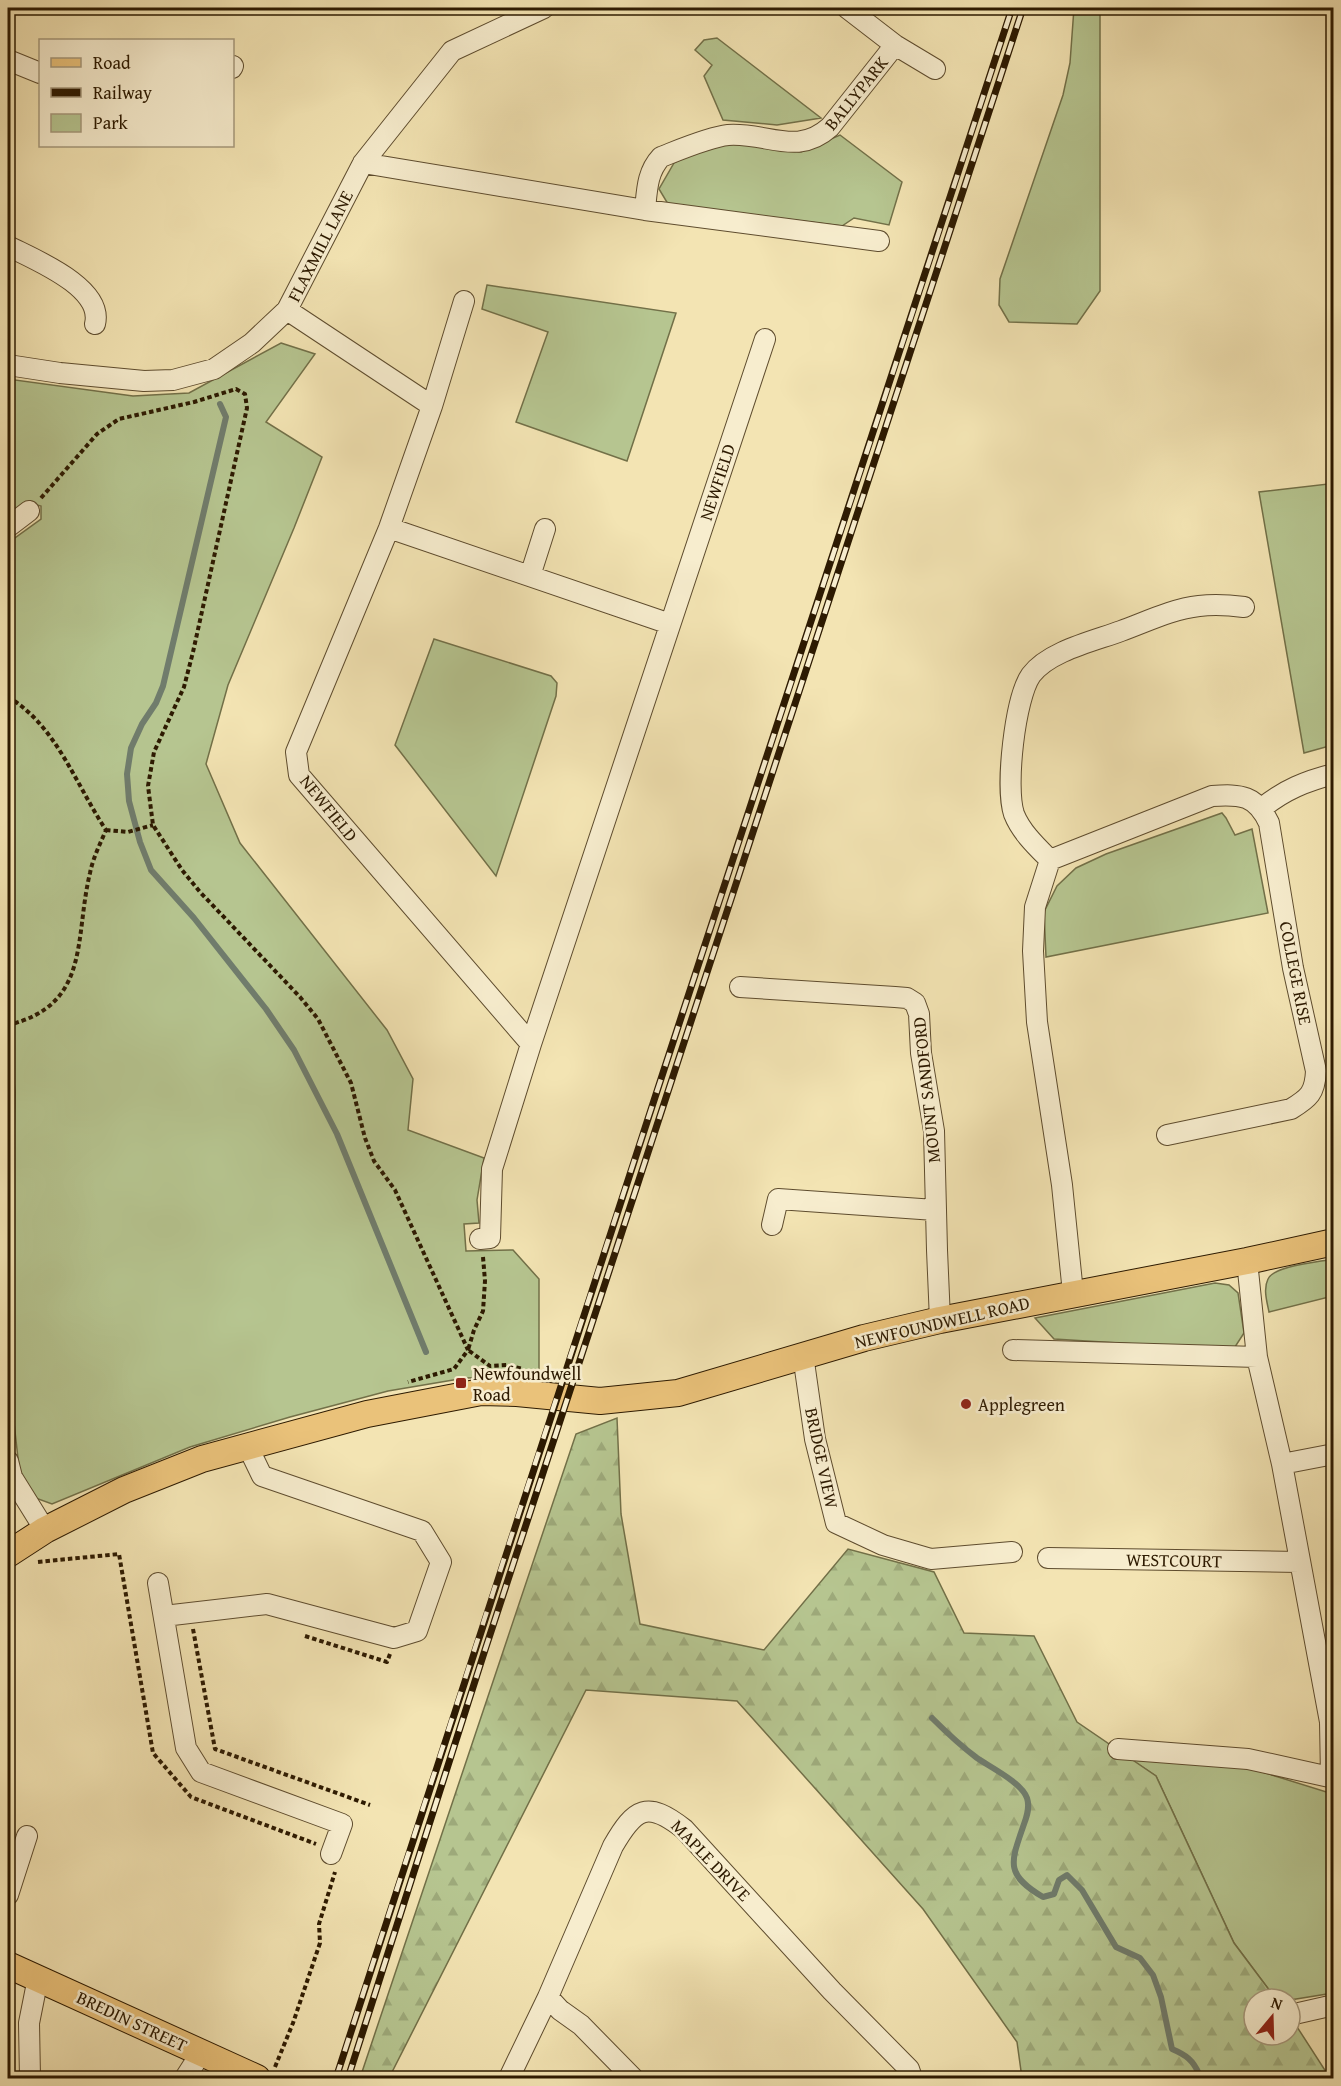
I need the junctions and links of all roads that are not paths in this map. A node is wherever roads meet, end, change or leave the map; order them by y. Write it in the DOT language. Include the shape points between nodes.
graph roads {
  1 [pos="544,8"];
  2 [pos="847,8"];
  3 [pos="895,45"];
  4 [pos="8,60"];
  5 [pos="935,69"];
  6 [pos="39,73"];
  7 [pos="363,163"];
  8 [pos="645,210"];
  9 [pos="879,241"];
  10 [pos="8,246"];
  11 [pos="464,301"];
  12 [pos="287,310"];
  13 [pos="95,324"];
  14 [pos="765,339"];
  15 [pos="8,365"];
  16 [pos="432,406"];
  17 [pos="30,511"];
  18 [pos="8,527"];
  19 [pos="389,528"];
  20 [pos="545,529"];
  21 [pos="530,576"];
  22 [pos="1244,607"];
  23 [pos="670,624"];
  24 [pos="1334,774"];
  25 [pos="1262,808"];
  26 [pos="1050,860"];
  27 [pos="740,987"];
  28 [pos="531,1044"];
  29 [pos="1167,1135"];
  30 [pos="935,1210"];
  31 [pos="772,1226"];
  32 [pos="480,1239"];
  33 [pos="1334,1242"];
  34 [pos="1247,1261"];
  35 [pos="1073,1293"];
  36 [pos="940,1320"];
  37 [pos="1013,1350"];
  38 [pos="803,1355"];
  39 [pos="1257,1357"];
  40 [pos="248,1447"];
  41 [pos="1334,1454"];
  42 [pos="8,1461"];
  43 [pos="1282,1464"];
  44 [pos="45,1530"];
  45 [pos="11,1552"];
  46 [pos="1012,1552"];
  47 [pos="1048,1558"];
  48 [pos="1299,1562"];
  49 [pos="158,1583"];
  50 [pos="164,1616"];
  51 [pos="1118,1749"];
  52 [pos="1332,1778"];
  53 [pos="27,1836"];
  54 [pos="334,1860"];
  55 [pos="8,1895"];
  56 [pos="8,1965"];
  57 [pos="38,1978"];
  58 [pos="548,1997"];
  59 [pos="1334,2005"];
  60 [pos="1302,2012"];
  61 [pos="201,2053"];
  62 [pos="265,2074"];
  63 [pos="30,2079"];
  64 [pos="185,2079"];
  65 [pos="509,2079"];
  66 [pos="633,2079"];
  67 [pos="912,2079"];
  1 -- 7 [label="street, FLAXMILL LANE" via="452,51"];
  2 -- 3 [label="street, BALLYPARK"];
  3 -- 5 [label="street, BALLYPARK"];
  3 -- 8 [label="street, BALLYPARK" via="819,137 793,143 727,135 661,157 649,178"];
  4 -- 6 [label="street"];
  7 -- 8 [label="street"];
  7 -- 12 [label="street, FLAXMILL LANE"];
  8 -- 9 [label="street"];
  10 -- 13 [label="street" via="75,282 97,316"];
  11 -- 16 [label="street, NEWFIELD"];
  12 -- 15 [label="street, FLAXMILL LANE" via="252,343 214,369 173,380 144,381"];
  12 -- 16 [label="street"];
  14 -- 23 [label="street, NEWFIELD"];
  16 -- 19 [label="street, NEWFIELD"];
  17 -- 18 [label="street"];
  19 -- 21 [label="street"];
  19 -- 28 [label="street, NEWFIELD" via="296,752 299,776"];
  20 -- 21 [label="street"];
  21 -- 23 [label="street"];
  22 -- 26 [label="street" via="1220,604 1173,611 1079,646 1049,660 1032,675 1022,698 1010,788 1014,814 1030,841"];
  23 -- 28 [label="street, NEWFIELD"];
  24 -- 25 [label="street" via="1303,782"];
  25 -- 26 [label="street" via="1235,794 1212,796"];
  25 -- 29 [label="street, COLLEGE RISE" via="1269,823 1293,968 1316,1071 1315,1087 1291,1109"];
  26 -- 35 [label="street" via="1035,907 1036,1022 1062,1185"];
  27 -- 30 [label="street, MOUNT SANDFORD" via="907,998 915,1003 934,1131"];
  28 -- 32 [label="street, NEWFIELD" via="492,1169 490,1238"];
  30 -- 31 [label="street" via="778,1199"];
  30 -- 36 [label="street, MOUNT SANDFORD"];
  33 -- 34 [label="main road, NEWFOUNDWELL ROAD"];
  34 -- 35 [label="main road, NEWFOUNDWELL ROAD"];
  34 -- 39 [label="street"];
  35 -- 36 [label="main road, NEWFOUNDWELL ROAD"];
  36 -- 38 [label="main road, NEWFOUNDWELL ROAD"];
  37 -- 39 [label="street"];
  38 -- 40 [label="main road, NEWFOUNDWELL ROAD" via="678,1393 600,1401 481,1392 366,1414"];
  38 -- 46 [label="street, BRIDGE VIEW" via="815,1439 836,1523 883,1545 931,1559"];
  39 -- 43 [label="street"];
  40 -- 44 [label="main road, NEWFOUNDWELL ROAD" via="202,1459 124,1490"];
  40 -- 50 [label="street" via="262,1476 422,1530 441,1562 417,1631 394,1638 267,1604"];
  41 -- 43 [label="street"];
  42 -- 44 [label="street" via="12,1477"];
  43 -- 48 [label="street"];
  44 -- 45 [label="main road, NEWFOUNDWELL ROAD"];
  47 -- 48 [label="street, WESTCOURT"];
  48 -- 52 [label="street" via="1330,1722"];
  49 -- 50 [label="street"];
  50 -- 54 [label="street" via="186,1748 201,1772 342,1824"];
  51 -- 52 [label="street" via="1248,1759"];
  53 -- 55 [label="street"];
  56 -- 57 [label="main road, BREDIN STREET"];
  57 -- 61 [label="main road, BREDIN STREET"];
  57 -- 63 [label="street" via="28,2023"];
  58 -- 65 [label="street, MAPLE DRIVE"];
  58 -- 66 [label="street" via="582,2025"];
  58 -- 67 [label="street, MAPLE DRIVE" via="613,1846 626,1824 650,1810 666,1815 684,1829 831,1991 909,2069"];
  59 -- 60 [label="street"];
  61 -- 62 [label="main road, BREDIN STREET"];
  61 -- 64 [label="street"];
}
